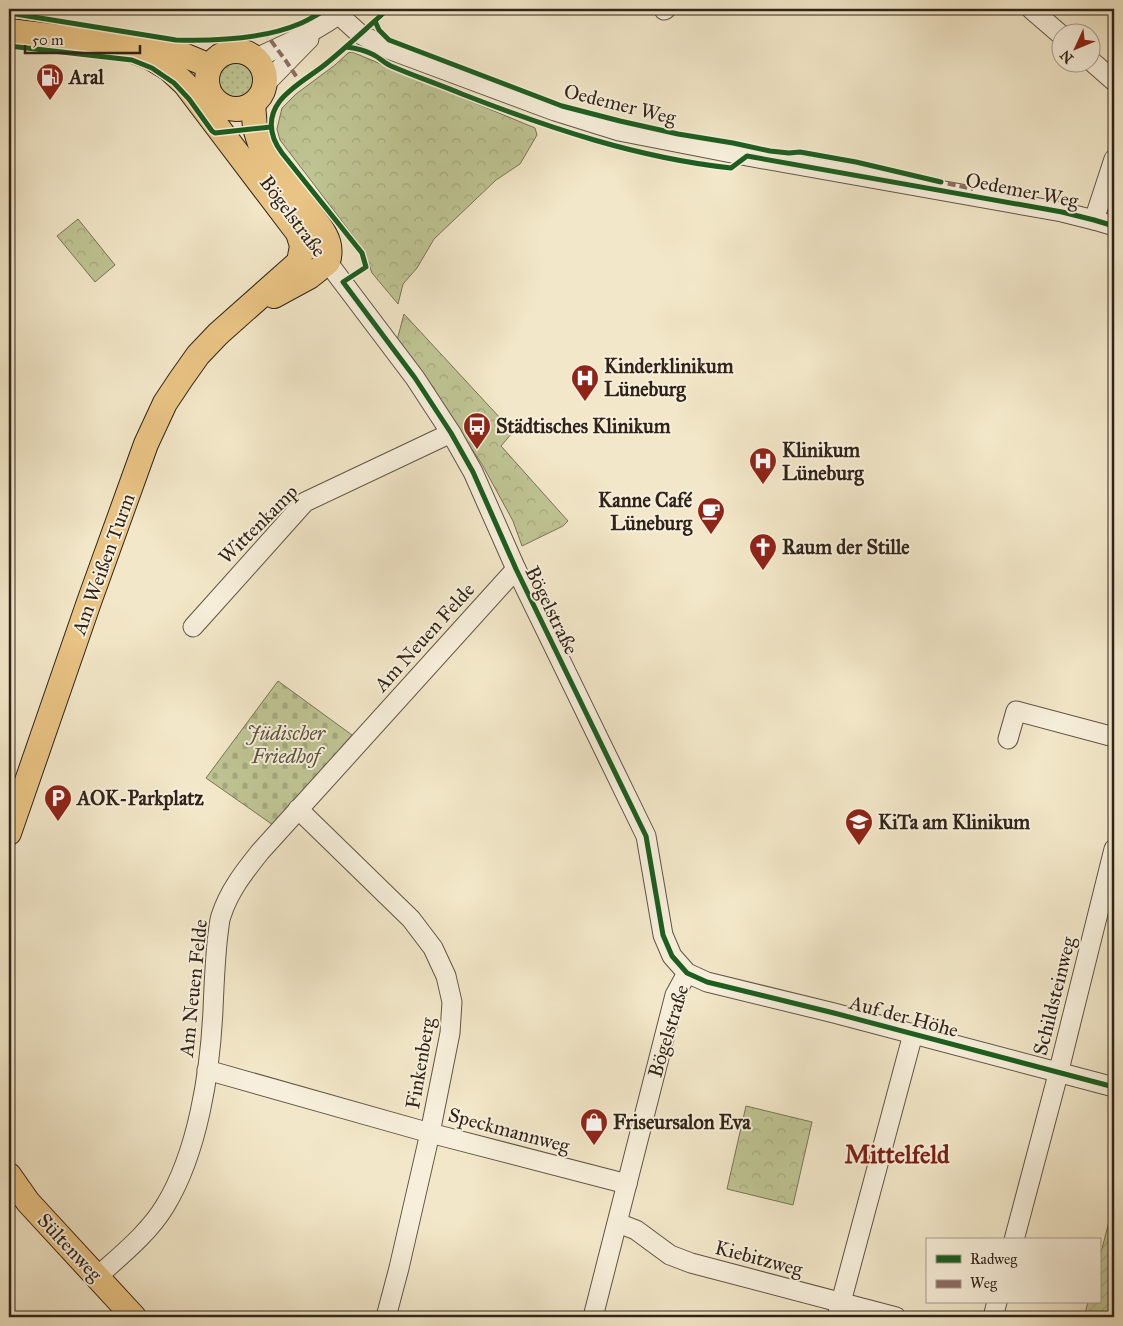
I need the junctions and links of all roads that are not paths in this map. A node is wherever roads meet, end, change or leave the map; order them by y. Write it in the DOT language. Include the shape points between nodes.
graph roads {
  1 [pos="1031,9"];
  2 [pos="342,12"];
  3 [pos="1050,25"];
  4 [pos="322,26"];
  5 [pos="9,31"];
  6 [pos="116,44"];
  7 [pos="256,58"];
  8 [pos="210,66"];
  9 [pos="1100,69"];
  10 [pos="1114,81"];
  11 [pos="266,82"];
  12 [pos="243,107"];
  13 [pos="1114,160"];
  14 [pos="260,178"];
  15 [pos="1094,220"];
  16 [pos="1114,226"];
  17 [pos="323,255"];
  18 [pos="299,262"];
  19 [pos="236,316"];
  20 [pos="451,432"];
  21 [pos="516,569"];
  22 [pos="193,627"];
  23 [pos="1114,737"];
  24 [pos="1008,739"];
  25 [pos="298,809"];
  26 [pos="9,833"];
  27 [pos="1114,849"];
  28 [pos="686,973"];
  29 [pos="913,1034"];
  30 [pos="207,1070"];
  31 [pos="1058,1073"];
  32 [pos="1114,1087"];
  33 [pos="430,1132"];
  34 [pos="9,1175"];
  35 [pos="627,1184"];
  36 [pos="618,1224"];
  37 [pos="1015,1238"];
  38 [pos="97,1277"];
  39 [pos="996,1304"];
  40 [pos="839,1310"];
  41 [pos="134,1317"];
  42 [pos="386,1317"];
  43 [pos="594,1317"];
  44 [pos="896,1317"];
  45 [pos="993,1317"];
  1 -- 3 [label="street"];
  2 -- 4 [label="street"];
  2 -- 15 [label="street, Oedemer Weg" via="360,34 391,50 555,111 619,131"];
  4 -- 7 [label="street"];
  4 -- 11 [label="street"];
  5 -- 6 [label="main road"];
  6 -- 8 [label="main road" via="167,50"];
  6 -- 14 [label="main road, Bögelstraße" via="151,58 185,84"];
  7 -- 8 [label="main road" via="244,51 231,51 219,56"];
  7 -- 11 [label="main road" via="264,69"];
  8 -- 12 [label="main road" via="207,80 210,94 220,104"];
  9 -- 10 [label="street"];
  11 -- 12 [label="main road" via="262,95"];
  12 -- 14 [label="main road, Bögelstraße" via="244,143"];
  12 -- 17 [label="main road, Bögelstraße" via="268,158 327,237 330,255"];
  13 -- 15 [label="street"];
  14 -- 17 [label="street, Bögelstraße"];
  14 -- 18 [label="main road, Bögelstraße" via="298,233 302,246"];
  15 -- 16 [label="street, Oedemer Weg"];
  17 -- 18 [label="street, Am Weißen Turm"];
  17 -- 19 [label="main road, Am Weißen Turm" via="309,278"];
  17 -- 20 [label="street, Bögelstraße"];
  18 -- 19 [label="main road, Am Weißen Turm"];
  19 -- 26 [label="main road, Am Weißen Turm" via="181,379 165,403 146,444"];
  20 -- 21 [label="street, Bögelstraße" via="473,472"];
  20 -- 22 [label="street, Wittenkamp" via="305,502"];
  21 -- 25 [label="street, Am Neuen Felde"];
  21 -- 28 [label="street, Bögelstraße" via="646,836 663,935 672,956"];
  23 -- 24 [label="street" via="1016,711"];
  25 -- 30 [label="street, Am Neuen Felde" via="242,874 220,918"];
  25 -- 33 [label="street, Finkenberg" via="411,919 433,948 446,976 452,1002 450,1033"];
  27 -- 31 [label="street, Schildsteinweg"];
  28 -- 29 [label="street, Auf der Höhe" via="708,982"];
  28 -- 35 [label="street, Bögelstraße" via="675,995"];
  29 -- 31 [label="street, Auf der Höhe"];
  29 -- 40 [label="street"];
  30 -- 33 [label="street, Speckmannweg"];
  30 -- 38 [label="street, Am Neuen Felde" via="191,1146 165,1207 145,1233"];
  31 -- 32 [label="street, Auf der Höhe"];
  31 -- 37 [label="street, Schildsteinweg"];
  33 -- 35 [label="street, Speckmannweg"];
  33 -- 42 [label="street, Finkenberg"];
  34 -- 38 [label="main road, Sültenweg" via="28,1202"];
  35 -- 36 [label="street, Bögelstraße"];
  36 -- 40 [label="street, Kiebitzweg" via="636,1230 670,1254 690,1263"];
  36 -- 43 [label="street, Bögelstraße"];
  38 -- 41 [label="main road, Sültenweg"];
  39 -- 45 [label="street"];
  40 -- 44 [label="street, Kiebitzweg"];
}
